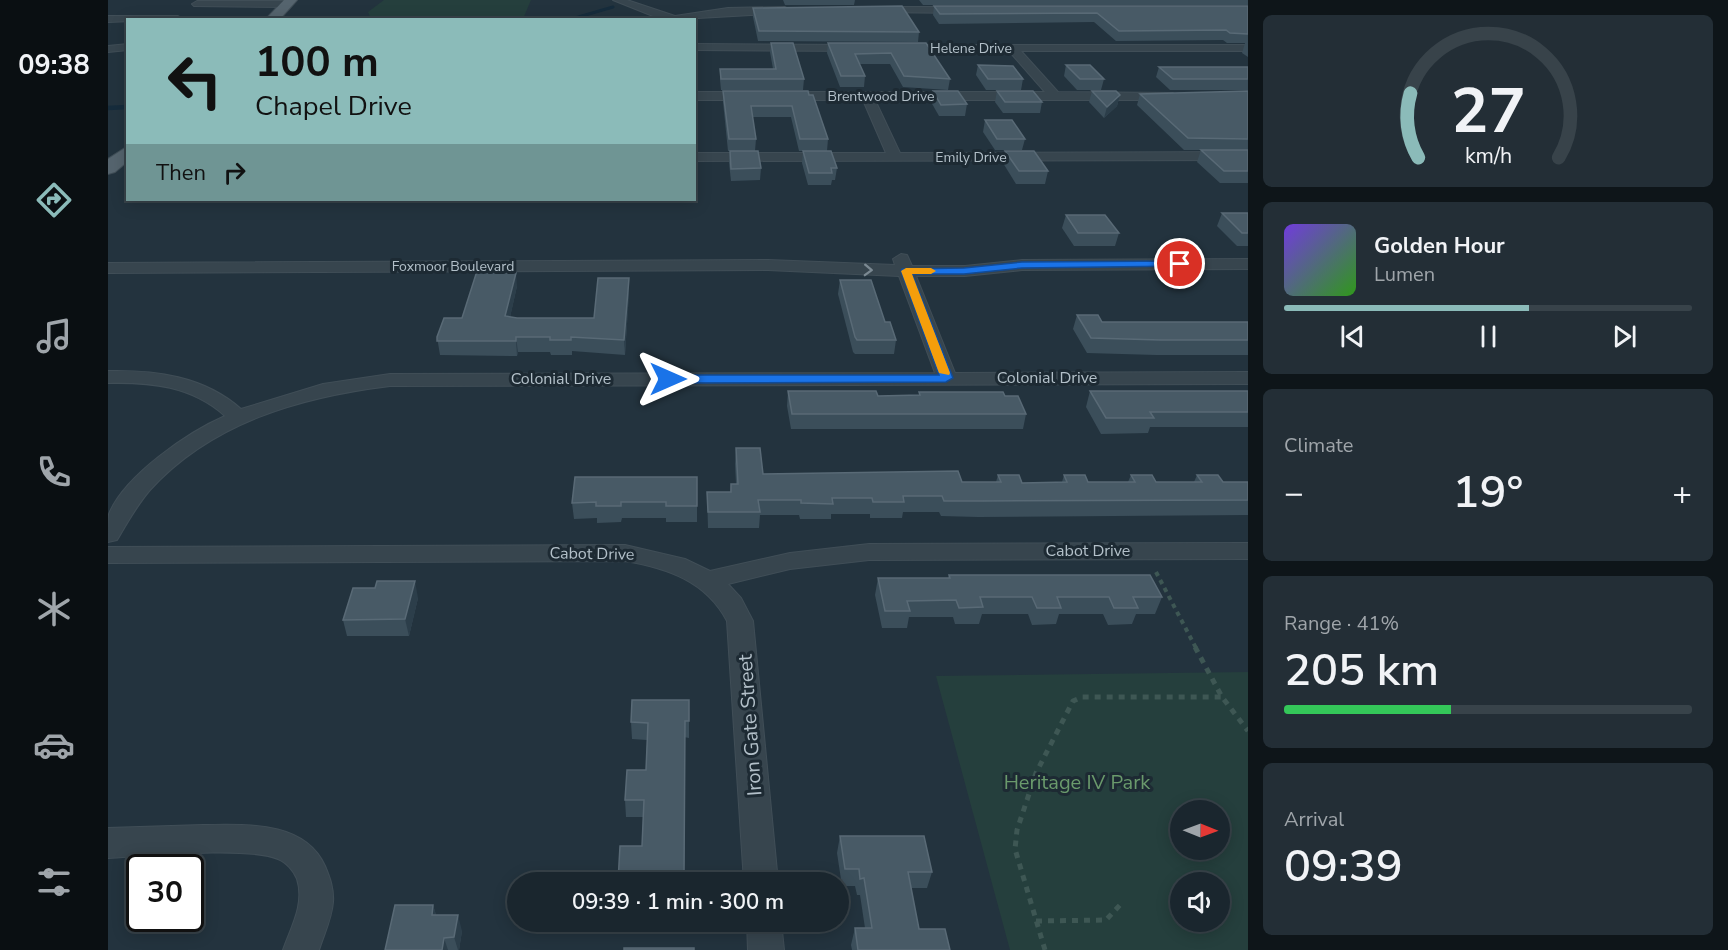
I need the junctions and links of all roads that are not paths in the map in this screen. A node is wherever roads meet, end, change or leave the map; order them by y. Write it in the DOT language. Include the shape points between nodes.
graph roads {
  1 [pos="618,0"];
  2 [pos="897,0"];
  3 [pos="200,2"];
  4 [pos="289,2"];
  5 [pos="793,10"];
  6 [pos="859,10"];
  7 [pos="903,10"];
  8 [pos="972,10"];
  9 [pos="178,18"];
  10 [pos="273,18"];
  11 [pos="667,18"];
  12 [pos="677,18"];
  13 [pos="108,19"];
  14 [pos="126,19"];
  15 [pos="126,47"];
  16 [pos="696,47"];
  17 [pos="865,48"];
  18 [pos="887,48"];
  19 [pos="1012,48"];
  20 [pos="1248,48"];
  21 [pos="108,49"];
  22 [pos="696,96"];
  23 [pos="867,96"];
  24 [pos="1055,96"];
  25 [pos="1180,96"];
  26 [pos="1248,156"];
  27 [pos="696,157"];
  28 [pos="895,157"];
  29 [pos="108,258"];
  30 [pos="903,264"];
  31 [pos="1248,264"];
  32 [pos="138,267"];
  33 [pos="108,268"];
  34 [pos="108,377"];
  35 [pos="946,378"];
  36 [pos="1248,378"];
  37 [pos="238,417"];
  38 [pos="108,534"];
  39 [pos="1248,551"];
  40 [pos="108,555"];
  41 [pos="708,580"];
  42 [pos="108,843"];
  43 [pos="760,872"];
  44 [pos="765,932"];
  45 [pos="301,950"];
  46 [pos="766,950"];
  1 -- 11 [label="street"];
  2 -- 7 [label="street"];
  3 -- 4 [label="street"];
  3 -- 9 [label="street"];
  4 -- 10 [label="main road"];
  5 -- 12 [label="street" via="728,11"];
  6 -- 7 [label="street"];
  7 -- 8 [label="street"];
  13 -- 14 [label="street"];
  15 -- 21 [label="street"];
  16 -- 17 [label="street"];
  18 -- 19 [label="street, Helene Drive"];
  19 -- 20 [label="street, Helene Drive"];
  19 -- 24 [label="street"];
  22 -- 23 [label="street, Brentwood Drive"];
  23 -- 24 [label="street, Brentwood Drive"];
  23 -- 28 [label="street"];
  24 -- 25 [label="street, Brentwood Drive"];
  26 -- 28 [label="street, Emily Drive"];
  27 -- 28 [label="street, Emily Drive"];
  29 -- 32 [label="street, Foxmoor Boulevard"];
  30 -- 31 [label="street, Foxmoor Boulevard" via="964,271 1022,265"];
  30 -- 32 [label="street, Foxmoor Boulevard"];
  30 -- 35 [label="street"];
  32 -- 33 [label="street, Foxmoor Boulevard"];
  34 -- 37 [label="street" via="177,382 214,396"];
  35 -- 36 [label="street, Colonial Drive"];
  35 -- 37 [label="street, Colonial Drive" via="390,380 314,391"];
  37 -- 38 [label="street, Colonial Drive" via="196,440 158,470 131,499"];
  39 -- 41 [label="street, Cabot Drive" via="869,552 790,561"];
  40 -- 41 [label="street, Cabot Drive" via="625,553 671,562"];
  41 -- 43 [label="street, Iron Gate Street" via="735,608 743,633"];
  42 -- 45 [label="street" via="260,840 289,848 304,859 317,894"];
  44 -- 46 [label="street"];
}
